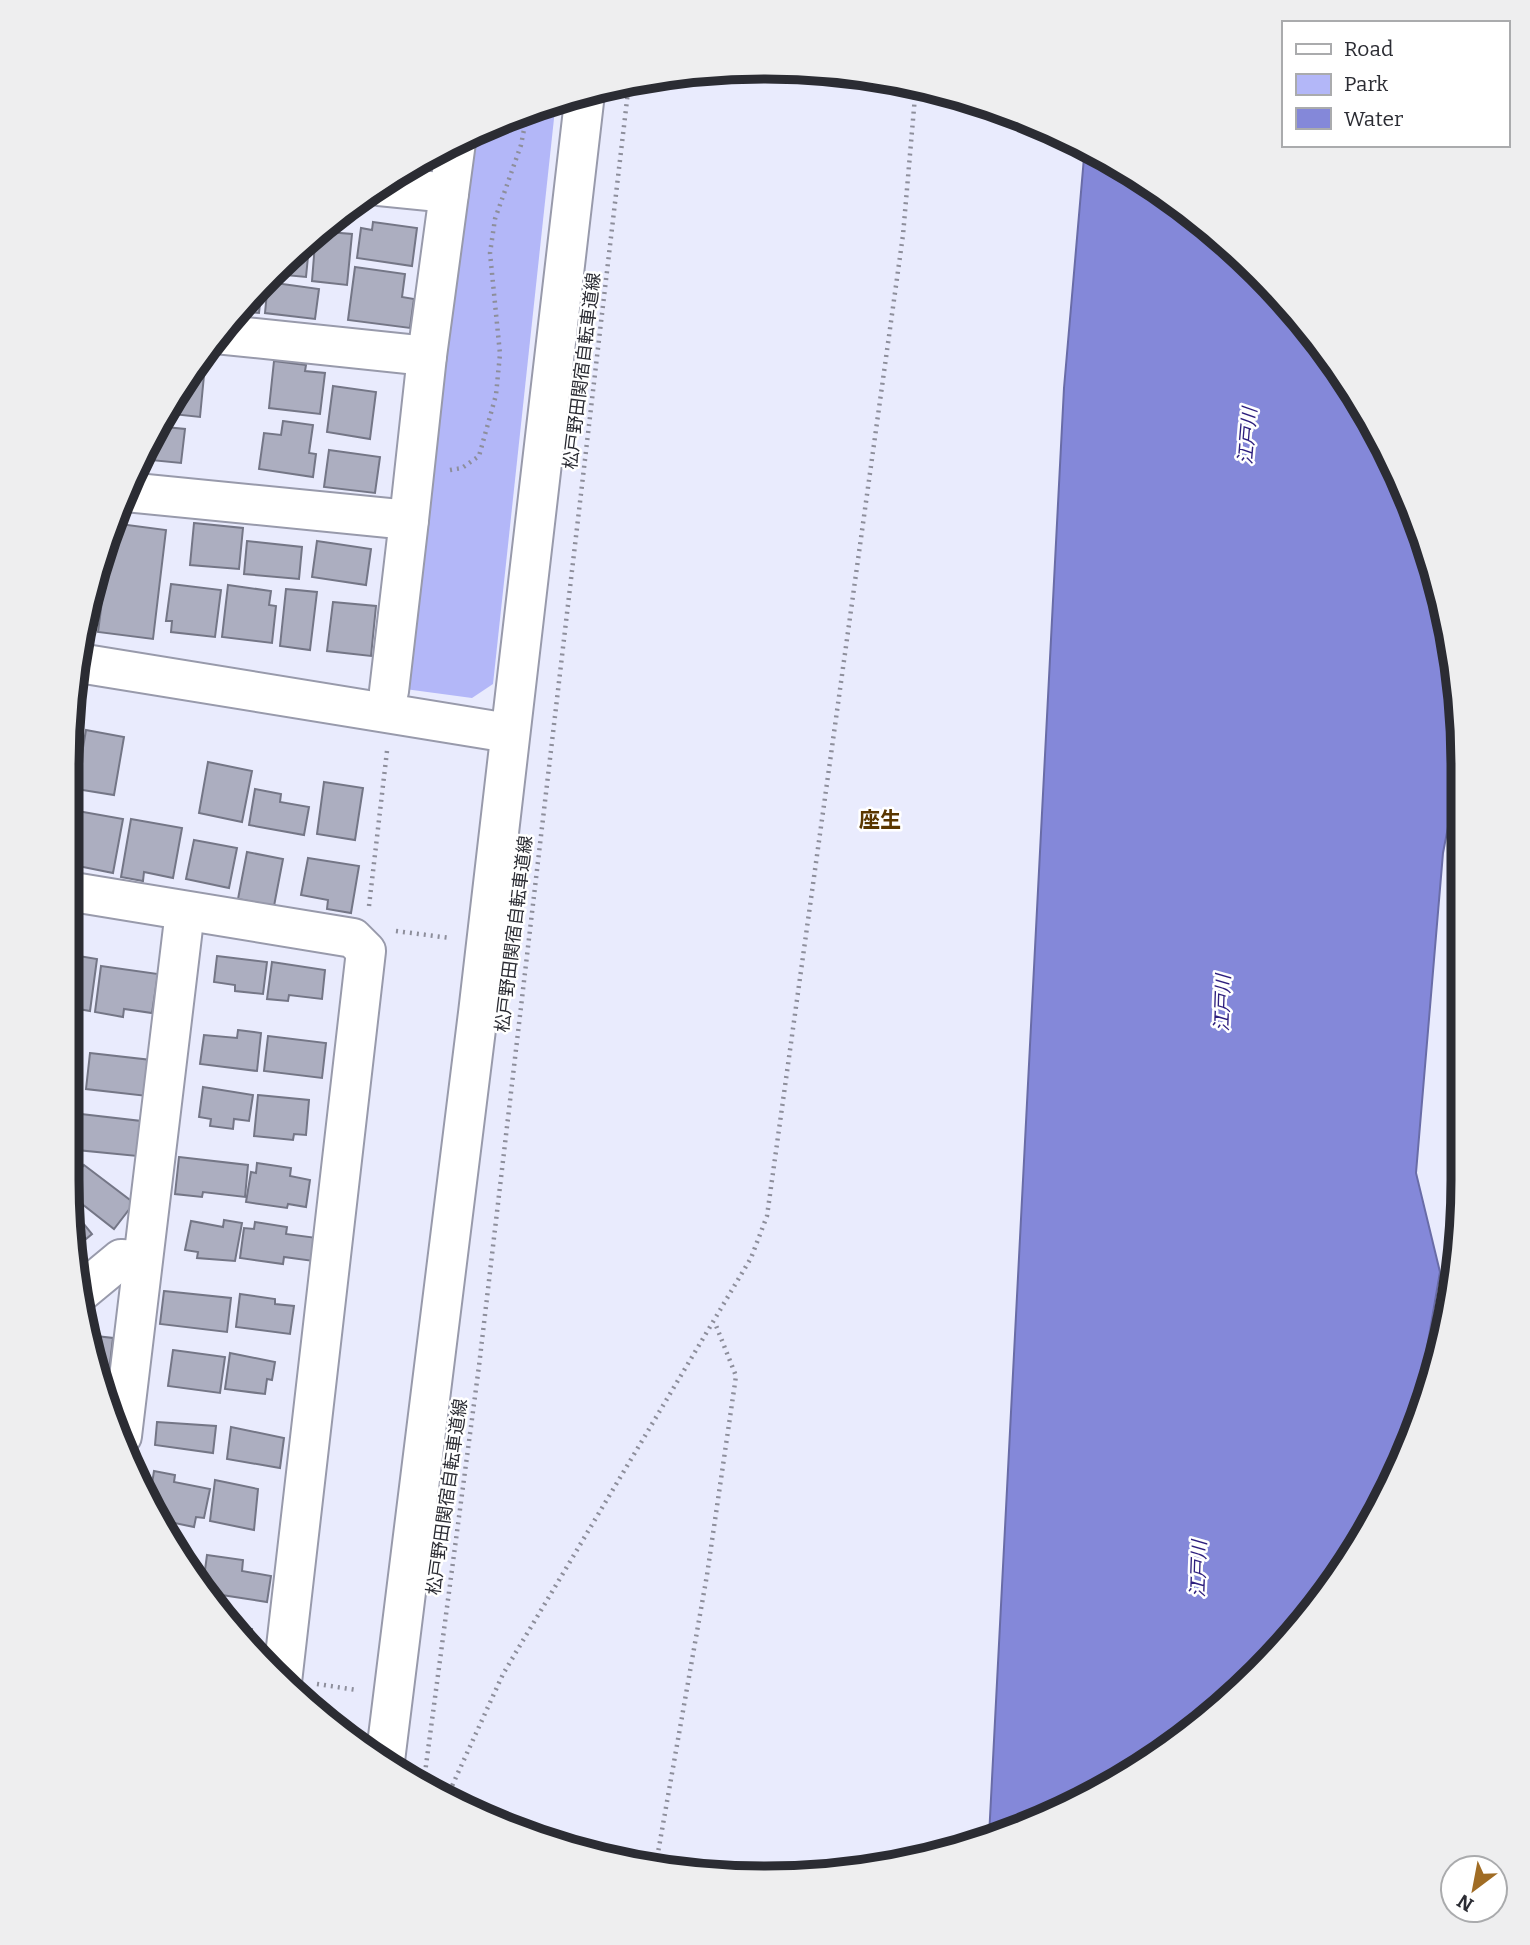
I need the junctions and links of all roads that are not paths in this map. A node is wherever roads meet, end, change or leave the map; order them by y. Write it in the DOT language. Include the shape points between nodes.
graph roads {
  1 [pos="584,103"];
  2 [pos="454,154"];
  3 [pos="395,188"];
  4 [pos="449,193"];
  5 [pos="230,336"];
  6 [pos="426,356"];
  7 [pos="135,493"];
  8 [pos="409,520"];
  9 [pos="87,664"];
  10 [pos="389,691"];
  11 [pos="509,733"];
  12 [pos="79,893"];
  13 [pos="185,911"];
  14 [pos="142,1260"];
  15 [pos="88,1287"];
  16 [pos="123,1423"];
  17 [pos="283,1668"];
  18 [pos="386,1752"];
  1 -- 11 [label="street"];
  2 -- 4 [label="street"];
  3 -- 4 [label="street"];
  4 -- 6 [label="street"];
  5 -- 6 [label="street"];
  6 -- 8 [label="street"];
  7 -- 8 [label="street"];
  8 -- 10 [label="street"];
  9 -- 11 [label="street"];
  11 -- 18 [label="street"];
  12 -- 13 [label="street"];
  13 -- 14 [label="street"];
  13 -- 17 [label="street" via="363,936 366,951"];
  14 -- 15 [label="street" via="121,1259"];
  14 -- 16 [label="street"];
}
